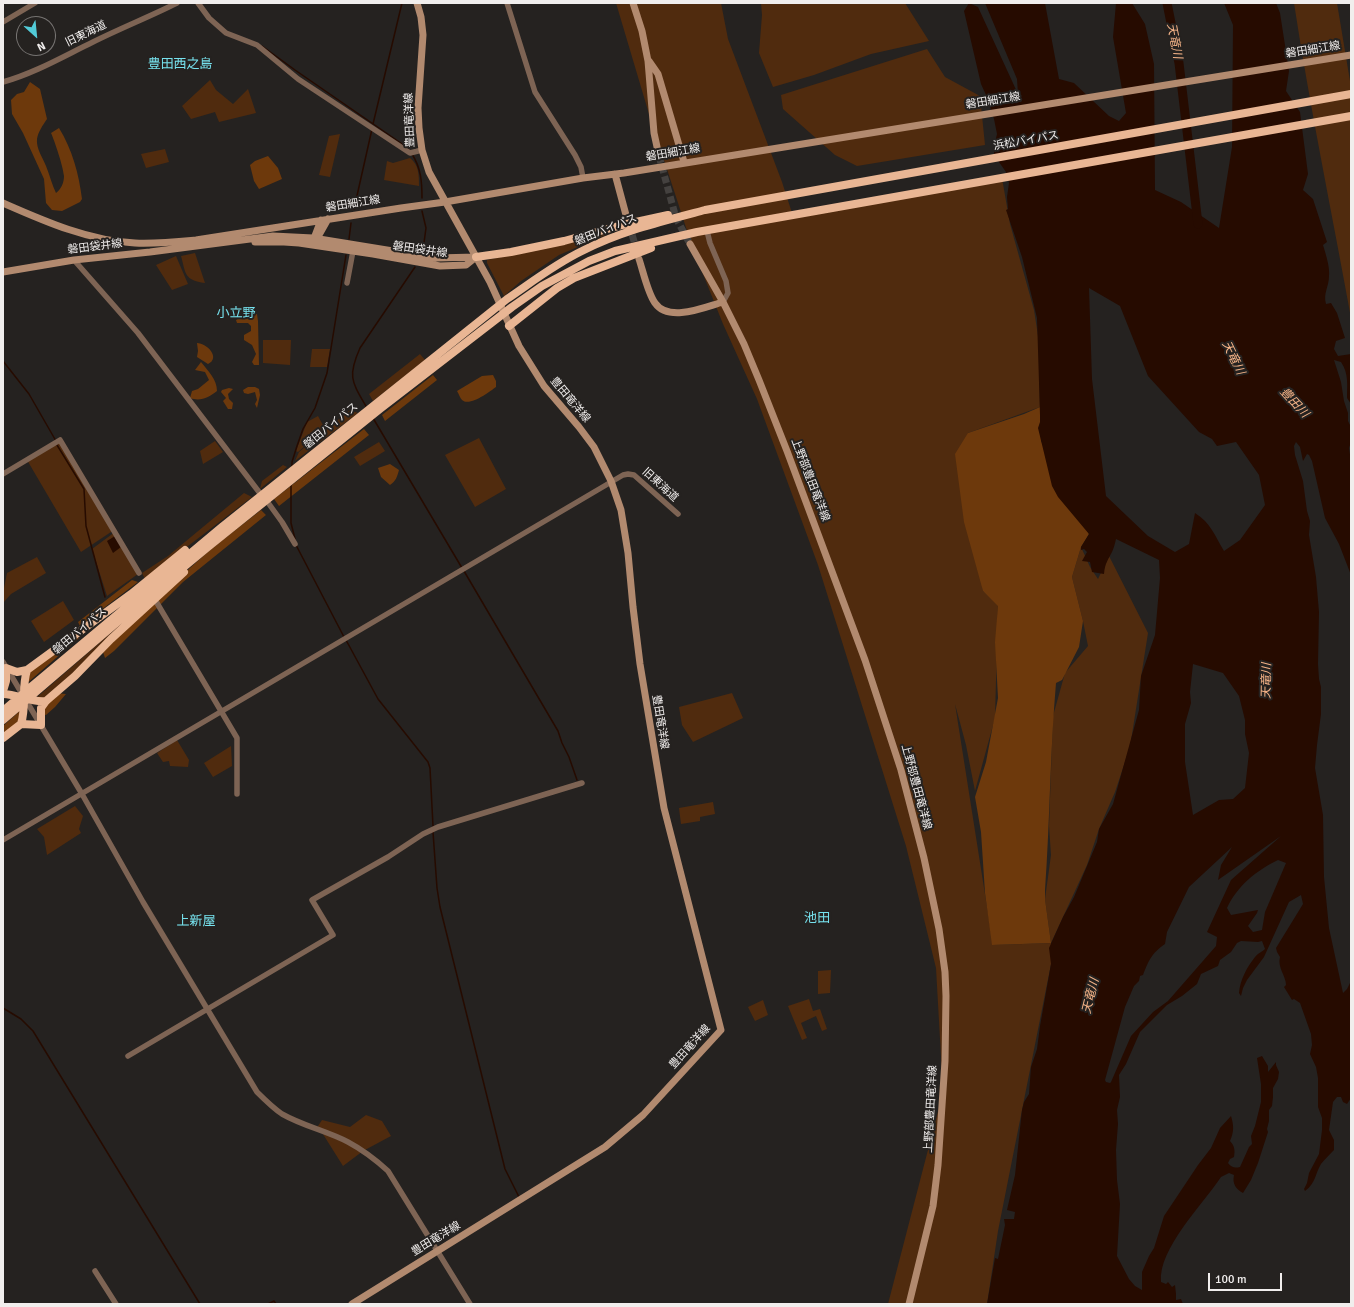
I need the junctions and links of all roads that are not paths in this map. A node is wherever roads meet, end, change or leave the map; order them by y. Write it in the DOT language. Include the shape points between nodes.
graph roads {
  1 [pos="35,3"];
  2 [pos="177,3"];
  3 [pos="198,3"];
  4 [pos="417,3"];
  5 [pos="507,3"];
  6 [pos="633,3"];
  7 [pos="3,22"];
  8 [pos="1351,55"];
  9 [pos="648,60"];
  10 [pos="3,82"];
  11 [pos="1351,94"];
  12 [pos="1351,116"];
  13 [pos="422,150"];
  14 [pos="659,156"];
  15 [pos="687,162"];
  16 [pos="615,174"];
  17 [pos="583,178"];
  18 [pos="445,202"];
  19 [pos="3,203"];
  20 [pos="704,210"];
  21 [pos="626,215"];
  22 [pos="325,219"];
  23 [pos="707,231"];
  24 [pos="314,241"];
  25 [pos="690,244"];
  26 [pos="353,251"];
  27 [pos="476,257"];
  28 [pos="639,259"];
  29 [pos="74,260"];
  30 [pos="3,272"];
  31 [pos="347,283"];
  32 [pos="723,302"];
  33 [pos="509,326"];
  34 [pos="423,371"];
  35 [pos="3,474"];
  36 [pos="611,481"];
  37 [pos="258,492"];
  38 [pos="256,504"];
  39 [pos="269,504"];
  40 [pos="678,514"];
  41 [pos="223,526"];
  42 [pos="295,544"];
  43 [pos="208,547"];
  44 [pos="139,573"];
  45 [pos="157,603"];
  46 [pos="5,665"];
  47 [pos="26,670"];
  48 [pos="34,688"];
  49 [pos="3,693"];
  50 [pos="25,698"];
  51 [pos="46,701"];
  52 [pos="14,706"];
  53 [pos="3,711"];
  54 [pos="222,711"];
  55 [pos="3,720"];
  56 [pos="21,724"];
  57 [pos="40,725"];
  58 [pos="3,738"];
  59 [pos="582,783"];
  60 [pos="82,794"];
  61 [pos="237,794"];
  62 [pos="3,840"];
  63 [pos="207,1009"];
  64 [pos="128,1056"];
  65 [pos="437,1250"];
  66 [pos="95,1270"];
  67 [pos="116,1304"];
  68 [pos="352,1304"];
  69 [pos="470,1304"];
  70 [pos="909,1304"];
  1 -- 7 [label="street"];
  2 -- 10 [label="street, 旧東海道" via="34,71"];
  3 -- 13 [label="street" via="209,18 226,32 257,45 298,79 410,154"];
  4 -- 13 [label="main road, 豊田竜洋線" via="423,35 418,108"];
  5 -- 17 [label="street" via="535,92 575,155"];
  6 -- 9 [label="main road"];
  8 -- 15 [label="main road, 磐田細江線"];
  9 -- 14 [label="main road" via="654,133"];
  9 -- 15 [label="main road" via="658,74"];
  11 -- 20 [label="highway, 浜松バイパス"];
  12 -- 23 [label="highway"];
  13 -- 18 [label="main road, 豊田竜洋線" via="429,172"];
  15 -- 16 [label="main road, 磐田細江線"];
  16 -- 17 [label="main road, 磐田細江線"];
  16 -- 21 [label="main road"];
  17 -- 18 [label="main road, 磐田細江線"];
  18 -- 22 [label="main road, 磐田細江線"];
  18 -- 27 [label="main road, 豊田竜洋線"];
  19 -- 22 [label="main road, 磐田細江線" via="69,229 134,243 206,239"];
  20 -- 27 [label="highway" via="679,212 564,241"];
  20 -- 34 [label="highway, 磐田バイパス" via="599,243 550,268 508,299"];
  22 -- 24 [label="main road"];
  23 -- 32 [label="street" via="726,281 728,293"];
  23 -- 33 [label="highway" via="632,254 574,278 557,288"];
  23 -- 34 [label="highway, 磐田バイパス" via="615,252 569,271 542,286"];
  24 -- 26 [label="main road, 磐田袋井線"];
  24 -- 27 [label="main road, 磐田袋井線" via="436,258"];
  24 -- 29 [label="main road, 磐田袋井線" via="214,244"];
  25 -- 32 [label="main road, 上野部豊田竜洋線"];
  26 -- 27 [label="main road, 磐田袋井線" via="440,266 466,265"];
  26 -- 31 [label="street"];
  27 -- 33 [label="main road, 豊田竜洋線"];
  28 -- 32 [label="main road" via="655,304 664,310 677,314"];
  29 -- 30 [label="main road, 磐田袋井線"];
  29 -- 37 [label="street" via="138,333"];
  32 -- 70 [label="main road, 上野部豊田竜洋線" via="744,344 770,408 865,660 892,740 924,858 939,929 946,996 938,1165 934,1206"];
  33 -- 36 [label="main road, 豊田竜洋線" via="544,386 594,448"];
  34 -- 38 [label="highway, 磐田バイパス"];
  35 -- 44 [label="street" via="60,440"];
  36 -- 40 [label="street, 旧東海道" via="623,474 634,475"];
  36 -- 54 [label="street"];
  36 -- 65 [label="main road, 豊田竜洋線" via="625,531 640,664 664,808 721,1030 643,1115 617,1138 596,1154"];
  38 -- 41 [label="highway, 磐田バイパス"];
  38 -- 43 [label="highway, 磐田バイパス"];
  39 -- 42 [label="street"];
  41 -- 47 [label="highway" via="183,552 131,594"];
  41 -- 48 [label="highway, 磐田バイパス"];
  43 -- 48 [label="highway, 磐田バイパス"];
  43 -- 51 [label="highway"];
  45 -- 54 [label="street"];
  46 -- 47 [label="highway" via="18,672"];
  46 -- 49 [label="highway" via="6,681"];
  46 -- 50 [label="street"];
  47 -- 50 [label="highway" via="23,689"];
  48 -- 52 [label="highway, 磐田バイパス"];
  49 -- 50 [label="highway"];
  50 -- 51 [label="highway"];
  50 -- 56 [label="highway"];
  50 -- 57 [label="street"];
  51 -- 57 [label="highway" via="41,708"];
  52 -- 53 [label="highway, 磐田バイパス"];
  52 -- 55 [label="highway, 磐田バイパス"];
  54 -- 60 [label="street"];
  54 -- 61 [label="street" via="237,738"];
  56 -- 57 [label="highway"];
  56 -- 58 [label="highway"];
  57 -- 60 [label="street"];
  59 -- 63 [label="street" via="436,828 312,900 333,935"];
  60 -- 62 [label="street"];
  60 -- 63 [label="street"];
  63 -- 64 [label="street"];
  63 -- 65 [label="street" via="257,1092 281,1113 349,1143 377,1161 388,1172"];
  65 -- 68 [label="main road, 豊田竜洋線"];
  65 -- 69 [label="street"];
  66 -- 67 [label="street"];
}
